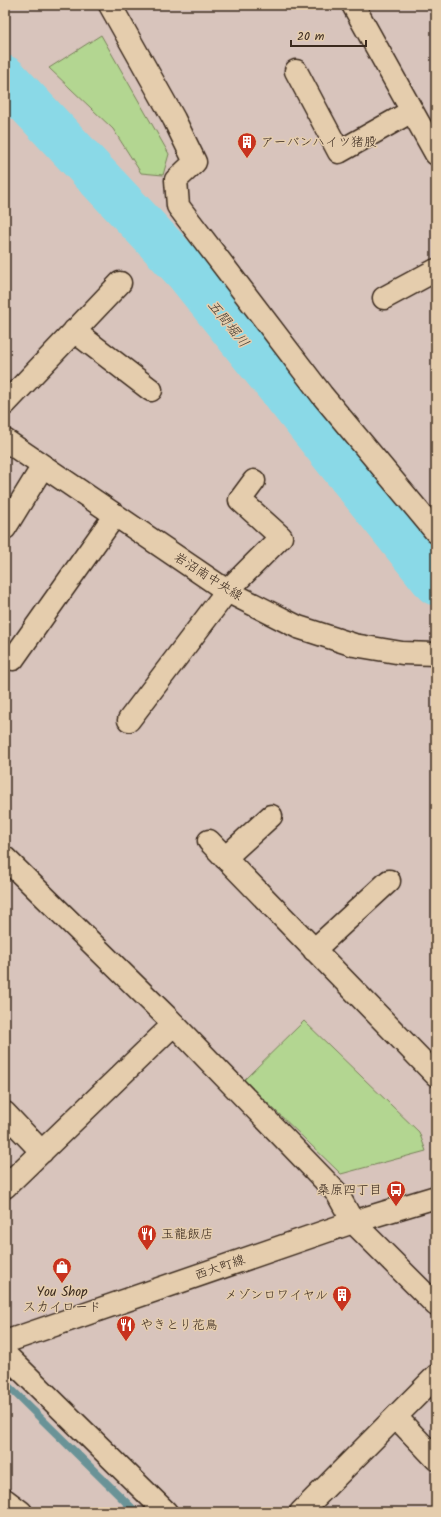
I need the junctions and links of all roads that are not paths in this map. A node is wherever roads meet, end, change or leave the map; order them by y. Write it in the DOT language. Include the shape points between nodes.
graph roads {
  1 [pos="110,5"];
  2 [pos="352,5"];
  3 [pos="296,71"];
  4 [pos="412,110"];
  5 [pos="436,154"];
  6 [pos="436,270"];
  7 [pos="120,283"];
  8 [pos="384,298"];
  9 [pos="74,331"];
  10 [pos="151,390"];
  11 [pos="5,404"];
  12 [pos="5,440"];
  13 [pos="43,466"];
  14 [pos="254,481"];
  15 [pos="115,515"];
  16 [pos="5,528"];
  17 [pos="436,532"];
  18 [pos="227,591"];
  19 [pos="436,654"];
  20 [pos="13,659"];
  21 [pos="129,720"];
  22 [pos="271,816"];
  23 [pos="209,841"];
  24 [pos="5,858"];
  25 [pos="225,858"];
  26 [pos="389,881"];
  27 [pos="314,950"];
  28 [pos="174,1024"];
  29 [pos="436,1075"];
  30 [pos="5,1114"];
  31 [pos="42,1152"];
  32 [pos="5,1187"];
  33 [pos="436,1197"];
  34 [pos="353,1222"];
  35 [pos="436,1306"];
  36 [pos="5,1342"];
  37 [pos="5,1354"];
  38 [pos="436,1376"];
  39 [pos="396,1416"];
  40 [pos="436,1459"];
  41 [pos="5,1500"];
  42 [pos="21,1512"];
  43 [pos="166,1512"];
  44 [pos="301,1512"];
  1 -- 17 [label="street" via="174,119 195,162 176,180 178,206 322,395"];
  2 -- 4 [label="street"];
  3 -- 4 [label="street" via="339,152"];
  4 -- 5 [label="street"];
  6 -- 8 [label="street"];
  7 -- 9 [label="street"];
  9 -- 10 [label="street"];
  9 -- 11 [label="street"];
  12 -- 13 [label="street, 岩沼南中央線"];
  13 -- 15 [label="street, 岩沼南中央線"];
  13 -- 16 [label="street"];
  14 -- 18 [label="street" via="240,500 281,537"];
  15 -- 18 [label="street, 岩沼南中央線"];
  15 -- 20 [label="street"];
  18 -- 19 [label="street, 岩沼南中央線" via="298,626 354,645 402,653"];
  18 -- 21 [label="street"];
  22 -- 25 [label="street"];
  23 -- 25 [label="street"];
  24 -- 28 [label="street"];
  25 -- 27 [label="street"];
  26 -- 27 [label="street"];
  27 -- 29 [label="street"];
  28 -- 31 [label="street"];
  28 -- 34 [label="street" via="337,1193"];
  30 -- 31 [label="street"];
  31 -- 32 [label="street"];
  33 -- 34 [label="street, 西大町線"];
  34 -- 35 [label="street"];
  34 -- 36 [label="street, 西大町線"];
  37 -- 43 [label="street"];
  38 -- 39 [label="street"];
  39 -- 40 [label="street"];
  39 -- 44 [label="street"];
  41 -- 42 [label="street"];
}
